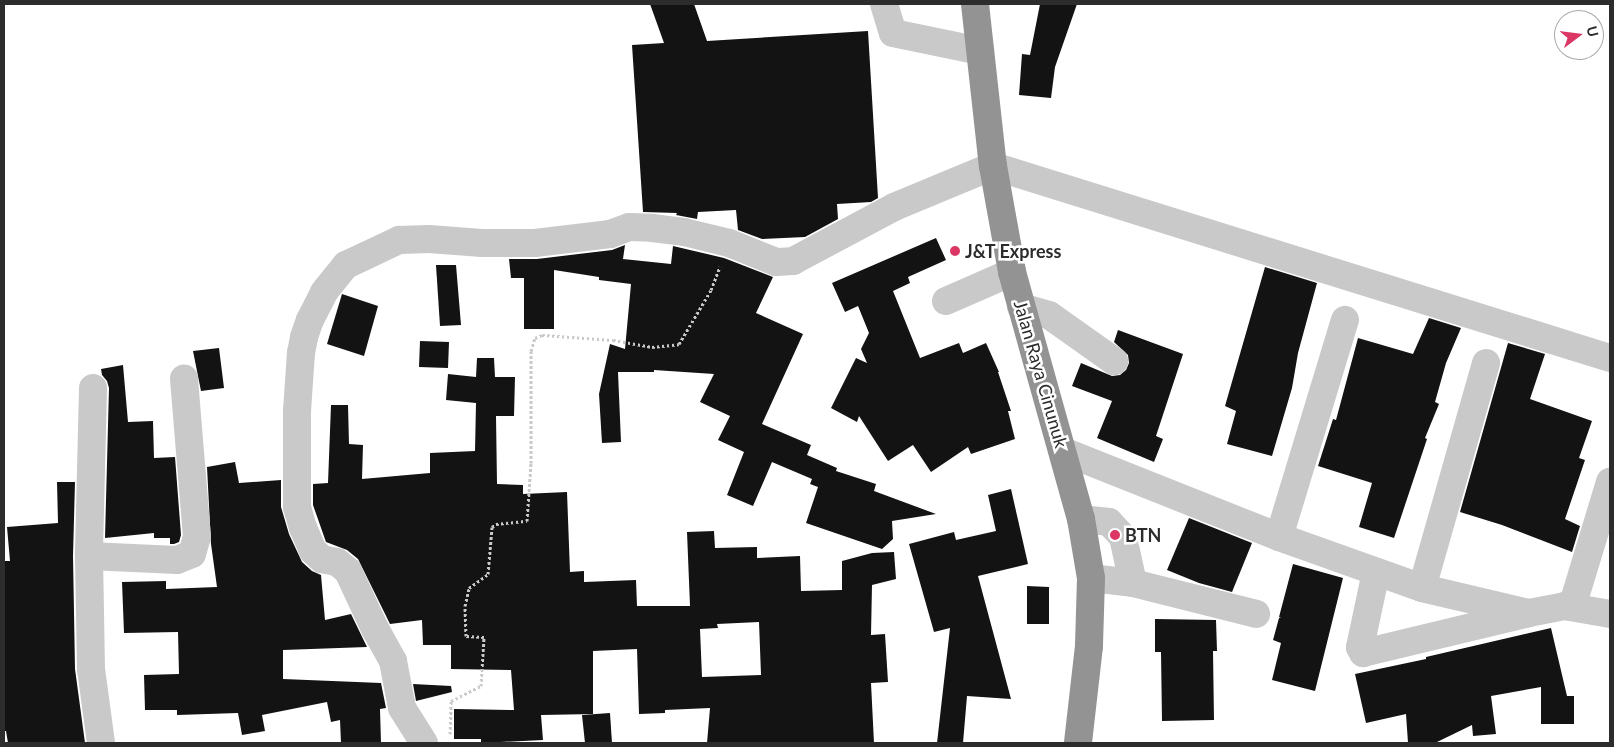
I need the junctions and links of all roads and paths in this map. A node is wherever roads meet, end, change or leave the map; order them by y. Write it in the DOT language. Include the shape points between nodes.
graph roads {
  1 [pos="884,4"];
  2 [pos="975,4"];
  3 [pos="980,51"];
  4 [pos="993,166"];
  5 [pos="729,243"];
  6 [pos="1012,272"];
  7 [pos="946,301"];
  8 [pos="1021,307"];
  9 [pos="1345,320"];
  10 [pos="1610,358"];
  11 [pos="1114,360"];
  12 [pos="1486,363"];
  13 [pos="184,379"];
  14 [pos="93,388"];
  15 [pos="1063,451"];
  16 [pos="1610,482"];
  17 [pos="1081,519"];
  18 [pos="1279,537"];
  19 [pos="89,556"];
  20 [pos="1376,572"];
  21 [pos="1091,578"];
  22 [pos="1133,583"];
  23 [pos="1422,588"];
  24 [pos="1572,607"];
  25 [pos="1529,613"];
  26 [pos="1256,614"];
  27 [pos="1610,614"];
  28 [pos="101,743"];
  29 [pos="424,743"];
  30 [pos="450,743"];
  31 [pos="1078,743"];
  1 -- 3 [label="street" via="893,33"];
  2 -- 3 [label="highway, Jalan Raya Cinunuk"];
  3 -- 4 [label="highway, Jalan Raya Cinunuk"];
  4 -- 5 [label="street" via="894,207 793,260 776,262"];
  4 -- 6 [label="highway, Jalan Raya Cinunuk"];
  4 -- 10 [label="street"];
  5 -- 29 [label="street" via="684,232 629,228 610,234 502,244 399,240 346,265 324,292 304,336 301,353 297,507 313,551 348,571 393,661 402,708"];
  5 -- 30 [label="path" via="711,290 679,344 652,347 613,340 542,335 535,338 531,351 531,463 527,521 492,527 488,574 469,588 465,606 466,636 484,637 481,686 451,700"];
  6 -- 7 [label="street"];
  6 -- 8 [label="highway, Jalan Raya Cinunuk"];
  8 -- 11 [label="street" via="1049,315"];
  8 -- 15 [label="highway, Jalan Raya Cinunuk"];
  9 -- 18 [label="street"];
  12 -- 23 [label="street"];
  13 -- 19 [label="street" via="197,537 192,554 177,560"];
  14 -- 19 [label="street"];
  15 -- 17 [label="highway, Jalan Raya Cinunuk"];
  15 -- 18 [label="street"];
  16 -- 24 [label="street"];
  17 -- 21 [label="highway, Jalan Raya Cinunuk"];
  17 -- 22 [label="street" via="1108,522 1123,536"];
  18 -- 20 [label="street"];
  19 -- 28 [label="street" via="91,669"];
  20 -- 23 [label="street"];
  20 -- 25 [label="street" via="1360,648 1363,653"];
  21 -- 22 [label="street"];
  21 -- 31 [label="highway, Jalan Raya Cinunuk" via="1089,646"];
  22 -- 26 [label="street"];
  23 -- 25 [label="street"];
  24 -- 25 [label="street"];
  24 -- 27 [label="street"];
}
